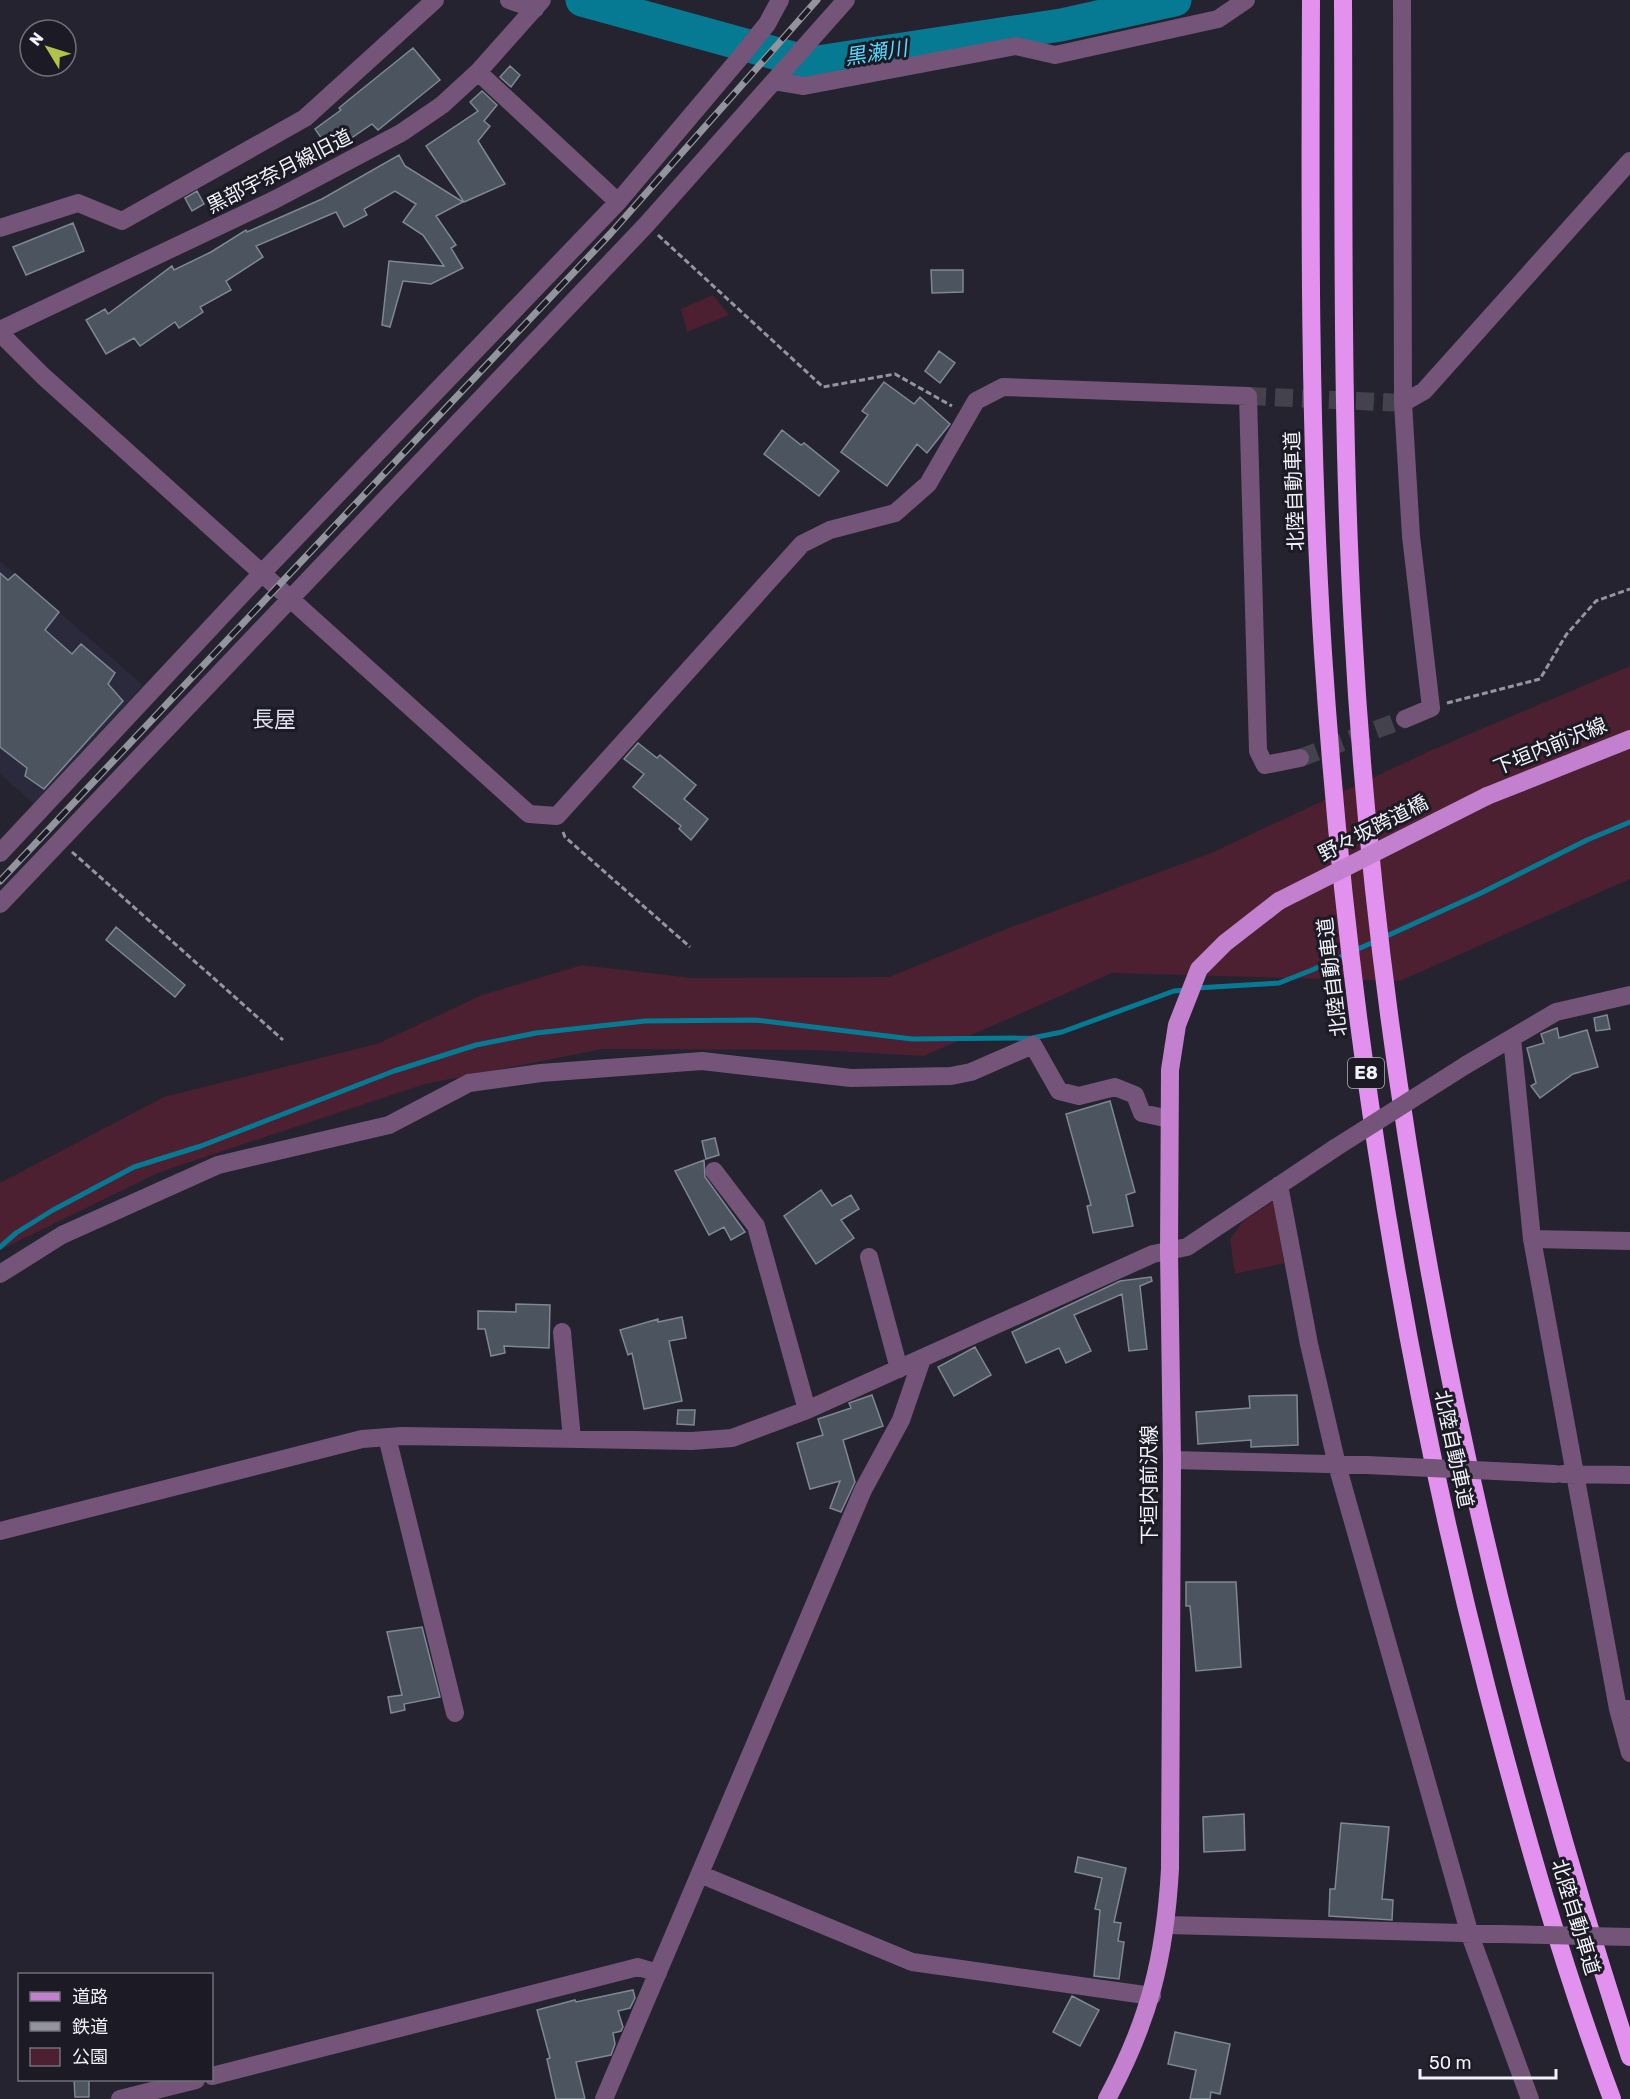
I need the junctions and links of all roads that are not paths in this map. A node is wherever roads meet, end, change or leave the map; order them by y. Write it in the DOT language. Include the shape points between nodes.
graph roads {
  1 [pos="435,0"];
  2 [pos="509,0"];
  3 [pos="780,0"];
  4 [pos="846,0"];
  5 [pos="1246,0"];
  6 [pos="1402,0"];
  7 [pos="538,4"];
  8 [pos="1343,8"];
  9 [pos="1311,9"];
  10 [pos="478,72"];
  11 [pos="778,77"];
  12 [pos="1630,161"];
  13 [pos="618,202"];
  14 [pos="0,228"];
  15 [pos="0,332"];
  16 [pos="1403,403"];
  17 [pos="262,573"];
  18 [pos="291,597"];
  19 [pos="1405,719"];
  20 [pos="1630,739"];
  21 [pos="1300,758"];
  22 [pos="1486,796"];
  23 [pos="0,853"];
  24 [pos="1279,901"];
  25 [pos="0,904"];
  26 [pos="1630,995"];
  27 [pos="1512,1038"];
  28 [pos="1169,1119"];
  29 [pos="714,1171"];
  30 [pos="1279,1185"];
  31 [pos="1532,1239"];
  32 [pos="1630,1241"];
  33 [pos="1169,1251"];
  34 [pos="869,1257"];
  35 [pos="0,1274"];
  36 [pos="562,1332"];
  37 [pos="922,1359"];
  38 [pos="899,1369"];
  39 [pos="807,1410"];
  40 [pos="387,1437"];
  41 [pos="573,1439"];
  42 [pos="1172,1460"];
  43 [pos="1337,1465"];
  44 [pos="1574,1474"];
  45 [pos="1630,1475"];
  46 [pos="0,1531"];
  47 [pos="1624,1709"];
  48 [pos="455,1713"];
  49 [pos="1630,1753"];
  50 [pos="702,1875"];
  51 [pos="1167,1925"];
  52 [pos="1470,1935"];
  53 [pos="1630,1937"];
  54 [pos="658,1973"];
  55 [pos="1152,1996"];
  56 [pos="1630,2057"];
  57 [pos="213,2076"];
  58 [pos="188,2081"];
  59 [pos="120,2099"];
  60 [pos="604,2099"];
  61 [pos="1107,2099"];
  62 [pos="1530,2099"];
  63 [pos="1612,2099"];
  1 -- 14 [label="street" via="305,118 122,221 78,203"];
  2 -- 7 [label="street"];
  3 -- 13 [label="street" via="767,24"];
  4 -- 11 [label="street"];
  5 -- 11 [label="street" via="1218,19 1055,55 1016,46 804,87"];
  6 -- 16 [label="street"];
  7 -- 10 [label="street, 黒部宇奈月線旧道"];
  8 -- 56 [label="highway, 北陸自動車道 / E8" via="1342,310 1353,634 1382,959 1402,1110 1430,1281 1498,1594 1540,1765"];
  9 -- 63 [label="highway, 北陸自動車道 / E8" via="1311,299 1323,650 1337,824 1375,1142 1399,1293 1463,1598 1550,1914"];
  10 -- 13 [label="street"];
  10 -- 15 [label="street, 黒部宇奈月線旧道" via="442,105 342,166"];
  11 -- 18 [label="street" via="646,225"];
  12 -- 16 [label="street" via="1424,391"];
  13 -- 17 [label="street"];
  15 -- 17 [label="street" via="43,376"];
  16 -- 19 [label="street" via="1411,536 1431,708"];
  17 -- 18 [label="street"];
  17 -- 23 [label="street"];
  18 -- 21 [label="street" via="529,814 557,816 802,544 830,530 895,513 928,484 976,401 1004,387 1248,396 1258,751 1265,765"];
  18 -- 25 [label="street"];
  20 -- 22 [label="main road, 下垣内前沢線"];
  22 -- 24 [label="main road, 野々坂跨道橋, bridge"];
  24 -- 28 [label="main road, 下垣内前沢線" via="1199,969 1177,1024 1170,1070"];
  26 -- 27 [label="street" via="1556,1012"];
  27 -- 30 [label="street, bridge"];
  27 -- 31 [label="street"];
  28 -- 33 [label="main road, 下垣内前沢線"];
  28 -- 35 [label="street" via="1142,1113 1135,1095 1115,1087 1079,1096 1059,1091 1033,1045 951,1076 850,1078 702,1061 541,1073 469,1083 389,1125 218,1165 62,1234"];
  29 -- 39 [label="street" via="756,1226"];
  30 -- 33 [label="street" via="1187,1246"];
  30 -- 43 [label="street"];
  31 -- 32 [label="street"];
  31 -- 44 [label="street"];
  33 -- 37 [label="street" via="1153,1254"];
  33 -- 42 [label="main road, 下垣内前沢線"];
  34 -- 38 [label="street"];
  36 -- 41 [label="street"];
  37 -- 38 [label="street"];
  37 -- 50 [label="street" via="901,1420 863,1490"];
  38 -- 39 [label="street"];
  39 -- 41 [label="street" via="732,1438"];
  40 -- 41 [label="street"];
  40 -- 46 [label="street" via="362,1439"];
  40 -- 48 [label="street"];
  42 -- 43 [label="street"];
  42 -- 51 [label="main road, 下垣内前沢線"];
  43 -- 44 [label="street, bridge"];
  43 -- 52 [label="street"];
  44 -- 45 [label="street"];
  44 -- 47 [label="street"];
  47 -- 49 [label="street"];
  50 -- 54 [label="street"];
  50 -- 55 [label="street" via="912,1962"];
  51 -- 52 [label="street"];
  51 -- 55 [label="main road, 下垣内前沢線"];
  52 -- 53 [label="street, bridge"];
  52 -- 62 [label="street"];
  54 -- 57 [label="street" via="638,1967"];
  54 -- 60 [label="street"];
  55 -- 61 [label="main road, 下垣内前沢線" via="1131,2054"];
  58 -- 59 [label="street"];
}
